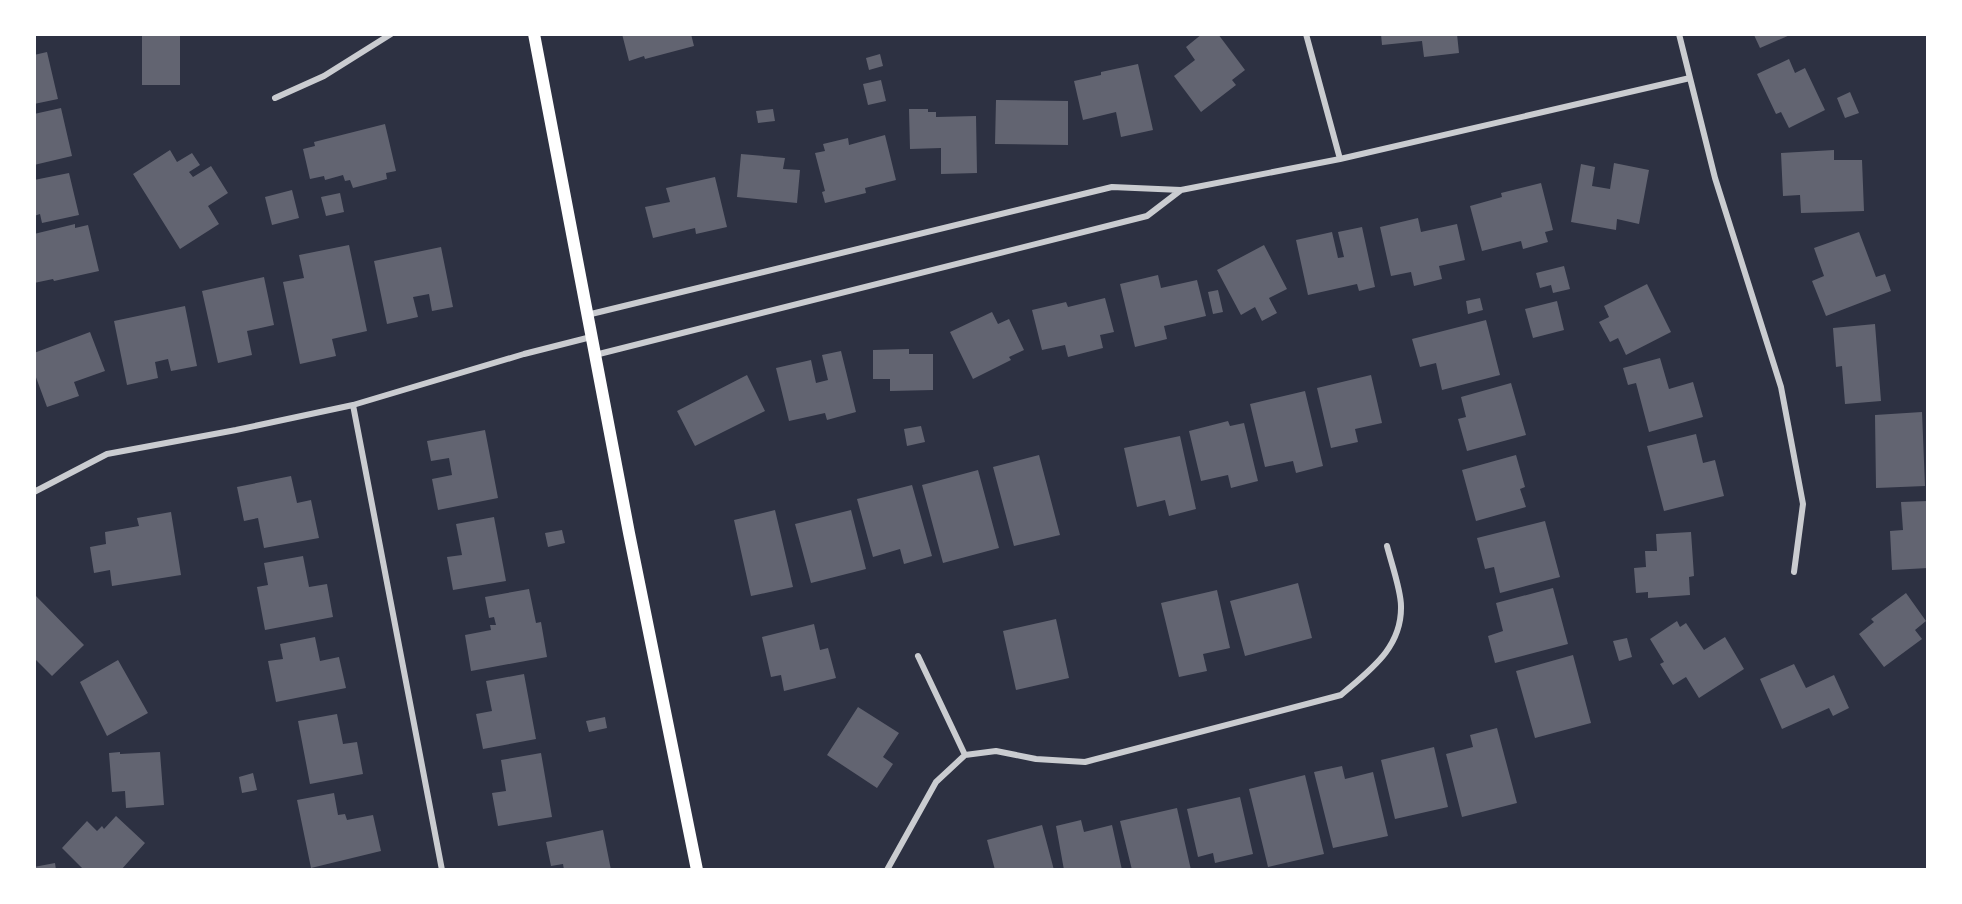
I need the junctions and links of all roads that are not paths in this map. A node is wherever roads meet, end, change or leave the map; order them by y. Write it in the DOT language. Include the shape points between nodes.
graph roads {
  1 [pos="390,34"];
  2 [pos="534,34"];
  3 [pos="1306,34"];
  4 [pos="1679,34"];
  5 [pos="1690,78"];
  6 [pos="275,98"];
  7 [pos="1340,159"];
  8 [pos="1181,190"];
  9 [pos="587,315"];
  10 [pos="591,337"];
  11 [pos="594,355"];
  12 [pos="353,405"];
  13 [pos="34,492"];
  14 [pos="1387,546"];
  15 [pos="1794,572"];
  16 [pos="918,656"];
  17 [pos="965,755"];
  18 [pos="442,870"];
  19 [pos="697,870"];
  20 [pos="887,870"];
  1 -- 6 [label="street" via="324,76"];
  2 -- 9 [label="main road"];
  3 -- 7 [label="street"];
  4 -- 5 [label="street"];
  5 -- 7 [label="street"];
  5 -- 15 [label="street" via="1715,178 1781,387 1803,504"];
  7 -- 8 [label="street"];
  8 -- 9 [label="street" via="1112,188"];
  8 -- 11 [label="street" via="1147,216"];
  9 -- 10 [label="main road"];
  10 -- 11 [label="main road"];
  10 -- 12 [label="street"];
  11 -- 19 [label="main road"];
  12 -- 13 [label="street" via="107,454"];
  12 -- 18 [label="street"];
  14 -- 17 [label="street" via="1401,605 1396,638 1374,668 1341,695 1085,762 1036,759 996,751"];
  16 -- 17 [label="street"];
  17 -- 20 [label="street" via="936,782"];
}
